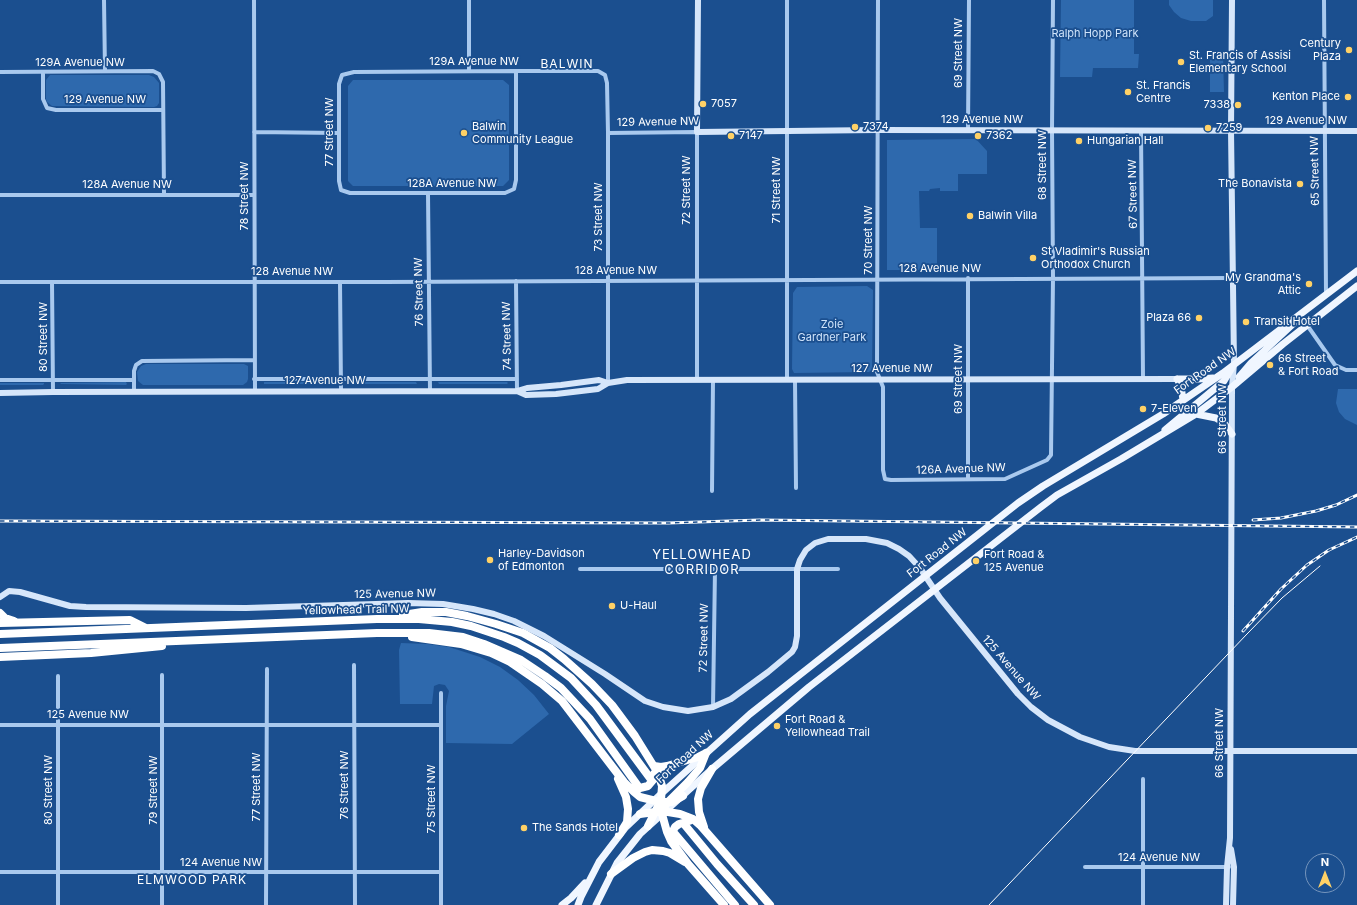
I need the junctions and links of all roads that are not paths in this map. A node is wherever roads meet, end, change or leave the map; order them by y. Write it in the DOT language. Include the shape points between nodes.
graph roads {
  1 [pos="104,0"];
  2 [pos="254,0"];
  3 [pos="469,0"];
  4 [pos="698,0"];
  5 [pos="787,0"];
  6 [pos="878,0"];
  7 [pos="969,0"];
  8 [pos="1053,0"];
  9 [pos="1232,0"];
  10 [pos="1324,0"];
  11 [pos="105,71"];
  12 [pos="469,71"];
  13 [pos="516,71"];
  14 [pos="0,72"];
  15 [pos="43,72"];
  16 [pos="342,74"];
  17 [pos="605,75"];
  18 [pos="163,110"];
  19 [pos="878,130"];
  20 [pos="968,130"];
  21 [pos="1052,130"];
  22 [pos="1141,130"];
  23 [pos="1231,130"];
  24 [pos="1324,130"];
  25 [pos="787,131"];
  26 [pos="1357,131"];
  27 [pos="254,132"];
  28 [pos="697,132"];
  29 [pos="339,133"];
  30 [pos="608,133"];
  31 [pos="342,190"];
  32 [pos="428,193"];
  33 [pos="164,194"];
  34 [pos="0,195"];
  35 [pos="254,195"];
  36 [pos="1357,271"];
  37 [pos="968,278"];
  38 [pos="1053,278"];
  39 [pos="1142,278"];
  40 [pos="1233,278"];
  41 [pos="788,279"];
  42 [pos="878,279"];
  43 [pos="607,280"];
  44 [pos="697,280"];
  45 [pos="254,281"];
  46 [pos="428,281"];
  47 [pos="516,281"];
  48 [pos="0,282"];
  49 [pos="52,282"];
  50 [pos="340,282"];
  51 [pos="1357,286"];
  52 [pos="1326,294"];
  53 [pos="1302,313"];
  54 [pos="1306,325"];
  55 [pos="254,360"];
  56 [pos="1234,364"];
  57 [pos="1357,370"];
  58 [pos="1214,377"];
  59 [pos="1142,378"];
  60 [pos="254,379"];
  61 [pos="341,379"];
  62 [pos="429,379"];
  63 [pos="517,379"];
  64 [pos="880,379"];
  65 [pos="968,379"];
  66 [pos="1052,379"];
  67 [pos="1177,379"];
  68 [pos="0,380"];
  69 [pos="53,380"];
  70 [pos="134,380"];
  71 [pos="697,380"];
  72 [pos="713,380"];
  73 [pos="787,380"];
  74 [pos="795,380"];
  75 [pos="608,383"];
  76 [pos="1232,387"];
  77 [pos="341,391"];
  78 [pos="430,391"];
  79 [pos="517,391"];
  80 [pos="53,392"];
  81 [pos="134,392"];
  82 [pos="255,392"];
  83 [pos="0,393"];
  84 [pos="1183,400"];
  85 [pos="1196,414"];
  86 [pos="1232,434"];
  87 [pos="1156,438"];
  88 [pos="1052,450"];
  89 [pos="885,478"];
  90 [pos="968,479"];
  91 [pos="796,488"];
  92 [pos="712,491"];
  93 [pos="580,568"];
  94 [pos="797,569"];
  95 [pos="838,569"];
  96 [pos="715,570"];
  97 [pos="926,576"];
  98 [pos="935,590"];
  99 [pos="0,597"];
  100 [pos="0,613"];
  101 [pos="377,619"];
  102 [pos="0,623"];
  103 [pos="18,623"];
  104 [pos="147,628"];
  105 [pos="377,633"];
  106 [pos="0,634"];
  107 [pos="232,638"];
  108 [pos="0,648"];
  109 [pos="0,657"];
  110 [pos="354,665"];
  111 [pos="266,669"];
  112 [pos="162,675"];
  113 [pos="58,676"];
  114 [pos="441,693"];
  115 [pos="713,707"];
  116 [pos="0,725"];
  117 [pos="58,725"];
  118 [pos="162,725"];
  119 [pos="266,725"];
  120 [pos="354,725"];
  121 [pos="441,725"];
  122 [pos="1230,751"];
  123 [pos="1357,751"];
  124 [pos="706,754"];
  125 [pos="654,766"];
  126 [pos="614,769"];
  127 [pos="712,769"];
  128 [pos="650,778"];
  129 [pos="1143,779"];
  130 [pos="624,782"];
  131 [pos="638,786"];
  132 [pos="662,793"];
  133 [pos="683,796"];
  134 [pos="660,802"];
  135 [pos="662,811"];
  136 [pos="640,814"];
  137 [pos="693,819"];
  138 [pos="684,824"];
  139 [pos="648,826"];
  140 [pos="707,833"];
  141 [pos="619,835"];
  142 [pos="673,837"];
  143 [pos="688,864"];
  144 [pos="1085,867"];
  145 [pos="1143,867"];
  146 [pos="1230,867"];
  147 [pos="0,872"];
  148 [pos="58,872"];
  149 [pos="162,872"];
  150 [pos="266,872"];
  151 [pos="355,872"];
  152 [pos="441,872"];
  153 [pos="611,874"];
  154 [pos="590,877"];
  155 [pos="58,905"];
  156 [pos="162,905"];
  157 [pos="266,905"];
  158 [pos="355,905"];
  159 [pos="441,905"];
  160 [pos="562,905"];
  161 [pos="578,905"];
  162 [pos="596,905"];
  163 [pos="724,905"];
  164 [pos="735,905"];
  165 [pos="754,905"];
  166 [pos="770,905"];
  167 [pos="1143,905"];
  168 [pos="1226,905"];
  169 [pos="1233,905"];
  1 -- 11 [label="street"];
  2 -- 27 [label="street, 78 Street NW"];
  3 -- 12 [label="street"];
  4 -- 28 [label="street, 72 Street NW"];
  5 -- 25 [label="street, 71 Street NW"];
  6 -- 19 [label="street, 70 Street NW"];
  7 -- 20 [label="street, 69 Street NW"];
  8 -- 21 [label="street, 68 Street NW"];
  9 -- 23 [label="street, 66 Street NW"];
  10 -- 24 [label="street, 65 Street NW"];
  11 -- 15 [label="street, 129A Avenue NW"];
  11 -- 18 [label="street, 129A Avenue NW" via="153,71 159,74 163,82"];
  12 -- 13 [label="street, 129A Avenue NW"];
  12 -- 16 [label="street, 129A Avenue NW"];
  13 -- 17 [label="street, 129A Avenue NW" via="598,71"];
  13 -- 32 [label="street, 128A Avenue NW" via="514,189 505,193"];
  14 -- 15 [label="street, 129A Avenue NW"];
  15 -- 18 [label="street, 129 Avenue NW" via="43,99 47,108"];
  16 -- 29 [label="street, 77 Street NW" via="339,84"];
  17 -- 30 [label="street, 73 Street NW"];
  18 -- 33 [label="street"];
  19 -- 20 [label="street, 129 Avenue NW"];
  19 -- 25 [label="street, 129 Avenue NW"];
  19 -- 42 [label="street, 70 Street NW"];
  20 -- 21 [label="street, 129 Avenue NW"];
  21 -- 22 [label="street, 129 Avenue NW"];
  21 -- 38 [label="street, 68 Street NW"];
  22 -- 23 [label="street, 129 Avenue NW"];
  22 -- 39 [label="street, 67 Street NW"];
  23 -- 24 [label="street, 129 Avenue NW"];
  23 -- 40 [label="street, 66 Street NW"];
  24 -- 26 [label="street, 129 Avenue NW"];
  24 -- 52 [label="street, 65 Street NW"];
  25 -- 28 [label="street, 129 Avenue NW"];
  25 -- 41 [label="street, 71 Street NW"];
  27 -- 29 [label="street"];
  27 -- 35 [label="street, 78 Street NW"];
  28 -- 30 [label="street, 129 Avenue NW"];
  28 -- 44 [label="street, 72 Street NW"];
  29 -- 31 [label="street, 77 Street NW" via="339,181"];
  30 -- 43 [label="street, 73 Street NW"];
  31 -- 32 [label="street, 128A Avenue NW" via="350,193"];
  32 -- 46 [label="street, 76 Street NW"];
  33 -- 34 [label="street, 128A Avenue NW"];
  33 -- 35 [label="street, 128A Avenue NW"];
  35 -- 45 [label="street, 78 Street NW"];
  36 -- 52 [label="main road, Fort Road NW"];
  37 -- 38 [label="street, 128 Avenue NW"];
  37 -- 42 [label="street, 128 Avenue NW"];
  37 -- 65 [label="street, 69 Street NW"];
  38 -- 39 [label="street, 128 Avenue NW"];
  38 -- 66 [label="street, 68 Street NW"];
  39 -- 40 [label="street, 128 Avenue NW"];
  39 -- 59 [label="street, 67 Street NW"];
  40 -- 56 [label="street, 66 Street NW"];
  41 -- 42 [label="street, 128 Avenue NW"];
  41 -- 44 [label="street, 128 Avenue NW"];
  41 -- 73 [label="street, 71 Street NW"];
  42 -- 64 [label="street, 70 Street NW" via="877,372"];
  43 -- 44 [label="street, 128 Avenue NW"];
  43 -- 47 [label="street, 128 Avenue NW"];
  43 -- 75 [label="street, 73 Street NW"];
  44 -- 71 [label="street, 72 Street NW"];
  45 -- 49 [label="street, 128 Avenue NW"];
  45 -- 50 [label="street, 128 Avenue NW"];
  45 -- 55 [label="street, 78 Street NW"];
  46 -- 47 [label="street, 128 Avenue NW"];
  46 -- 50 [label="street, 128 Avenue NW"];
  46 -- 62 [label="street, 76 Street NW"];
  47 -- 63 [label="street, 74 Street NW"];
  48 -- 49 [label="street, 128 Avenue NW"];
  49 -- 69 [label="street, 80 Street NW"];
  50 -- 61 [label="street"];
  51 -- 54 [label="main road"];
  52 -- 53 [label="main road, Fort Road NW"];
  53 -- 56 [label="main road, Fort Road NW"];
  53 -- 76 [label="main road" via="1243,372"];
  54 -- 57 [label="street" via="1335,365 1342,369"];
  54 -- 76 [label="main road"];
  55 -- 60 [label="street, 78 Street NW"];
  55 -- 70 [label="street" via="142,361 136,365"];
  56 -- 58 [label="main road, Fort Road NW"];
  56 -- 76 [label="street, 66 Street NW"];
  56 -- 87 [label="main road" via="1224,381"];
  58 -- 67 [label="main road"];
  58 -- 84 [label="main road, Fort Road NW"];
  59 -- 66 [label="street, 127 Avenue NW"];
  59 -- 67 [label="street, 127 Avenue NW"];
  60 -- 61 [label="street, 127 Avenue NW"];
  60 -- 82 [label="street, 78 Street NW"];
  61 -- 62 [label="street, 127 Avenue NW"];
  61 -- 77 [label="street"];
  62 -- 63 [label="street, 127 Avenue NW"];
  62 -- 78 [label="street, 76 Street NW"];
  63 -- 79 [label="street, 74 Street NW"];
  64 -- 65 [label="street, 127 Avenue NW"];
  64 -- 74 [label="street, 127 Avenue NW"];
  64 -- 89 [label="street, 70 Street NW" via="883,387"];
  65 -- 66 [label="street, 127 Avenue NW"];
  65 -- 90 [label="street, 69 Street NW"];
  66 -- 88 [label="street, 68 Street NW"];
  67 -- 84 [label="main road"];
  68 -- 69 [label="street"];
  69 -- 70 [label="street"];
  69 -- 80 [label="street, 80 Street NW"];
  70 -- 81 [label="street"];
  71 -- 72 [label="street, 127 Avenue NW"];
  71 -- 75 [label="street, 127 Avenue NW" via="627,380"];
  72 -- 73 [label="street, 127 Avenue NW"];
  72 -- 92 [label="street"];
  73 -- 74 [label="street, 127 Avenue NW"];
  74 -- 91 [label="street"];
  75 -- 79 [label="street, 127 Avenue NW" via="598,389 556,394 526,395"];
  76 -- 85 [label="main road"];
  76 -- 86 [label="street, 66 Street NW"];
  77 -- 78 [label="street, 127 Avenue NW"];
  77 -- 82 [label="street, 127 Avenue NW"];
  78 -- 79 [label="street, 127 Avenue NW"];
  80 -- 81 [label="street, 127 Avenue NW"];
  80 -- 83 [label="street, 127 Avenue NW"];
  81 -- 82 [label="street, 127 Avenue NW"];
  84 -- 97 [label="main road, Fort Road NW" via="1150,423 1018,503"];
  85 -- 86 [label="main road" via="1216,418 1224,423"];
  85 -- 87 [label="main road"];
  86 -- 122 [label="street, 66 Street NW"];
  87 -- 98 [label="main road" via="1040,507"];
  88 -- 90 [label="street, 126A Avenue NW" via="1047,460 1005,480"];
  89 -- 90 [label="street, 126A Avenue NW"];
  93 -- 96 [label="street"];
  94 -- 95 [label="street"];
  94 -- 96 [label="street"];
  94 -- 97 [label="street, 125 Avenue NW" via="802,556 815,543 833,538 866,539 899,548 914,560"];
  94 -- 115 [label="street, 125 Avenue NW" via="797,636 792,652 731,699"];
  96 -- 115 [label="street, 72 Street NW"];
  97 -- 98 [label="street, 125 Avenue NW"];
  97 -- 124 [label="main road, Fort Road NW" via="750,714"];
  98 -- 122 [label="street, 125 Avenue NW" via="1018,694 1038,713 1065,730 1085,740 1120,749"];
  98 -- 127 [label="main road" via="809,687"];
  99 -- 115 [label="street, 125 Avenue NW" via="9,591 20,592 70,606 86,607 246,608 443,604 494,614 520,624 544,636 645,701 688,711"];
  100 -- 103 [label="highway"];
  101 -- 104 [label="highway, Yellowhead Trail NW"];
  101 -- 125 [label="highway" via="422,612 446,612 523,633 550,648 592,684 612,705"];
  101 -- 128 [label="highway, Yellowhead Trail NW" via="419,619 471,626 504,637 540,655 571,678 596,705"];
  102 -- 103 [label="highway"];
  103 -- 104 [label="highway" via="130,620"];
  104 -- 106 [label="highway, Yellowhead Trail NW"];
  105 -- 107 [label="highway, Yellowhead Trail NW"];
  105 -- 126 [label="highway" via="461,644 510,662 562,701"];
  105 -- 131 [label="highway, Yellowhead Trail NW" via="429,633 463,637 521,660 546,676 577,704 590,718"];
  107 -- 108 [label="highway, Yellowhead Trail NW"];
  107 -- 109 [label="highway" via="91,653"];
  110 -- 120 [label="street, 76 Street NW"];
  111 -- 119 [label="street, 77 Street NW"];
  112 -- 118 [label="street, 79 Street NW"];
  113 -- 117 [label="street, 80 Street NW"];
  114 -- 121 [label="street, 75 Street NW"];
  116 -- 117 [label="street, 125 Avenue NW"];
  117 -- 118 [label="street, 125 Avenue NW"];
  117 -- 148 [label="street, 80 Street NW"];
  118 -- 119 [label="street, 125 Avenue NW"];
  118 -- 149 [label="street, 79 Street NW"];
  119 -- 120 [label="street, 125 Avenue NW"];
  119 -- 150 [label="street, 77 Street NW"];
  120 -- 121 [label="street, 125 Avenue NW"];
  120 -- 151 [label="street, 76 Street NW"];
  121 -- 152 [label="street, 75 Street NW"];
  122 -- 123 [label="street, 125 Avenue NW"];
  122 -- 146 [label="street, 66 Street NW"];
  124 -- 125 [label="highway" via="667,766"];
  124 -- 132 [label="main road, Fort Road NW"];
  124 -- 134 [label="highway" via="700,768 688,782"];
  125 -- 130 [label="highway" via="653,780 648,786 636,789"];
  125 -- 132 [label="highway" via="660,779"];
  126 -- 130 [label="highway"];
  126 -- 141 [label="highway" via="626,796 628,809 627,822"];
  127 -- 133 [label="main road"];
  127 -- 140 [label="highway" via="698,799 698,812"];
  129 -- 145 [label="street"];
  130 -- 134 [label="highway" via="640,797"];
  132 -- 134 [label="highway"];
  133 -- 134 [label="highway" via="676,800"];
  133 -- 135 [label="main road"];
  134 -- 135 [label="highway"];
  134 -- 136 [label="main road"];
  135 -- 136 [label="highway"];
  135 -- 137 [label="highway"];
  135 -- 139 [label="highway"];
  135 -- 142 [label="highway" via="667,832"];
  136 -- 141 [label="main road"];
  137 -- 140 [label="highway"];
  137 -- 142 [label="highway" via="675,827 671,834"];
  138 -- 165 [label="highway"];
  139 -- 153 [label="main road" via="622,855"];
  140 -- 166 [label="highway"];
  141 -- 154 [label="main road"];
  142 -- 143 [label="highway"];
  142 -- 164 [label="highway"];
  143 -- 153 [label="highway" via="670,853 652,850 633,858"];
  143 -- 163 [label="highway"];
  144 -- 145 [label="street, 124 Avenue NW"];
  145 -- 146 [label="street, 124 Avenue NW"];
  145 -- 167 [label="street"];
  146 -- 168 [label="street, 66 Street NW"];
  146 -- 169 [label="street, 66 Street NW"];
  147 -- 148 [label="street, 124 Avenue NW"];
  148 -- 149 [label="street, 124 Avenue NW"];
  148 -- 155 [label="street, 80 Street NW"];
  149 -- 150 [label="street, 124 Avenue NW"];
  149 -- 156 [label="street, 79 Street NW"];
  150 -- 151 [label="street, 124 Avenue NW"];
  150 -- 157 [label="street, 77 Street NW"];
  151 -- 152 [label="street, 124 Avenue NW"];
  151 -- 158 [label="street, 76 Street NW"];
  152 -- 159 [label="street, 75 Street NW"];
  153 -- 162 [label="main road"];
  154 -- 160 [label="main road"];
  154 -- 161 [label="main road"];
}
